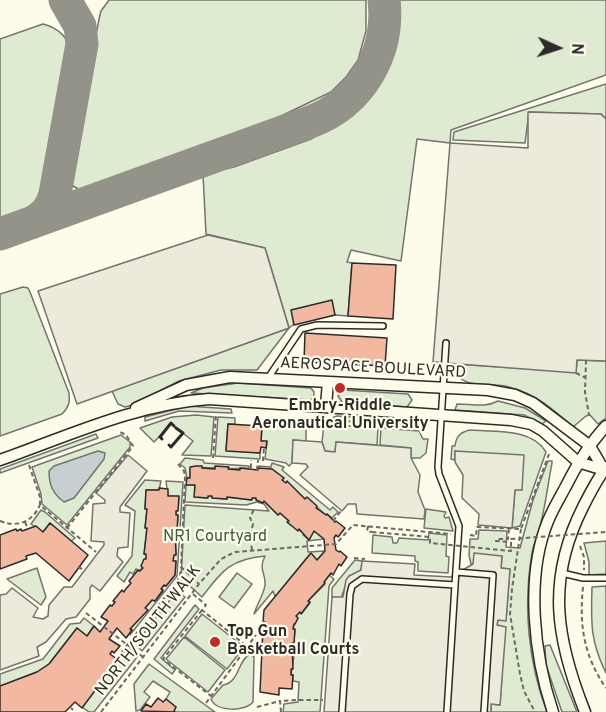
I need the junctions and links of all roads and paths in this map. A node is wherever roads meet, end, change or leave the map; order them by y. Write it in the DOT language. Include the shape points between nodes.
graph roads {
  1 [pos="383,326"];
  2 [pos="446,344"];
  3 [pos="586,360"];
  4 [pos="576,373"];
  5 [pos="268,378"];
  6 [pos="586,378"];
  7 [pos="328,382"];
  8 [pos="442,388"];
  9 [pos="326,406"];
  10 [pos="216,415"];
  11 [pos="440,415"];
  12 [pos="589,415"];
  13 [pos="118,417"];
  14 [pos="606,426"];
  15 [pos="120,432"];
  16 [pos="590,446"];
  17 [pos="264,447"];
  18 [pos="549,454"];
  19 [pos="213,458"];
  20 [pos="0,460"];
  21 [pos="251,460"];
  22 [pos="258,460"];
  23 [pos="263,461"];
  24 [pos="578,462"];
  25 [pos="178,464"];
  26 [pos="29,465"];
  27 [pos="251,468"];
  28 [pos="605,469"];
  29 [pos="257,470"];
  30 [pos="40,505"];
  31 [pos="254,509"];
  32 [pos="341,511"];
  33 [pos="0,521"];
  34 [pos="333,521"];
  35 [pos="25,522"];
  36 [pos="368,526"];
  37 [pos="587,526"];
  38 [pos="67,528"];
  39 [pos="28,529"];
  40 [pos="509,529"];
  41 [pos="521,529"];
  42 [pos="606,532"];
  43 [pos="454,534"];
  44 [pos="470,535"];
  45 [pos="583,536"];
  46 [pos="510,542"];
  47 [pos="580,545"];
  48 [pos="252,550"];
  49 [pos="96,552"];
  50 [pos="354,558"];
  51 [pos="365,559"];
  52 [pos="78,567"];
  53 [pos="181,567"];
  54 [pos="82,569"];
  55 [pos="456,572"];
  56 [pos="560,572"];
  57 [pos="584,578"];
  58 [pos="606,578"];
  59 [pos="199,584"];
  60 [pos="455,585"];
  61 [pos="192,593"];
  62 [pos="202,610"];
  63 [pos="86,613"];
  64 [pos="256,635"];
  65 [pos="127,645"];
  66 [pos="249,648"];
  67 [pos="144,657"];
  68 [pos="116,659"];
  69 [pos="606,688"];
  70 [pos="211,696"];
  71 [pos="323,700"];
  72 [pos="280,702"];
  73 [pos="206,703"];
  74 [pos="257,707"];
  75 [pos="102,711"];
  76 [pos="107,712"];
  77 [pos="281,712"];
  78 [pos="342,712"];
  79 [pos="447,712"];
  80 [pos="484,712"];
  81 [pos="535,712"];
  82 [pos="553,712"];
  83 [pos="585,712"];
  1 -- 5 [label="lane" via="317,325 301,329"];
  2 -- 8 [label="lane"];
  3 -- 6 [label="path"];
  4 -- 6 [label="path"];
  5 -- 7 [label="street, AEROSPACE BOULEVARD"];
  5 -- 13 [label="street, AEROSPACE BOULEVARD" via="230,377 186,385"];
  6 -- 12 [label="path"];
  7 -- 8 [label="street, AEROSPACE BOULEVARD"];
  7 -- 9 [label="street"];
  8 -- 11 [label="lane"];
  8 -- 16 [label="street, AEROSPACE BOULEVARD" via="515,395 533,403"];
  9 -- 11 [label="street, AEROSPACE BOULEVARD"];
  9 -- 13 [label="street, AEROSPACE BOULEVARD" via="184,400"];
  10 -- 19 [label="path"];
  11 -- 24 [label="street, AEROSPACE BOULEVARD" via="531,424"];
  11 -- 55 [label="lane" via="439,474 459,526"];
  13 -- 20 [label="street, AEROSPACE BOULEVARD"];
  14 -- 16 [label="street"];
  15 -- 38 [label="path" via="132,446"];
  16 -- 24 [label="street"];
  16 -- 28 [label="street, AEROSPACE BOULEVARD"];
  17 -- 23 [label="path"];
  18 -- 41 [label="path"];
  21 -- 27 [label="path"];
  22 -- 29 [label="path"];
  24 -- 28 [label="street, AEROSPACE BOULEVARD"];
  24 -- 82 [label="street" via="548,522 537,572 535,617 540,667"];
  25 -- 53 [label="path" via="185,477"];
  26 -- 30 [label="path"];
  28 -- 56 [label="street" via="576,521"];
  30 -- 35 [label="path"];
  30 -- 38 [label="path"];
  31 -- 48 [label="path" via="250,518 254,527 250,536"];
  32 -- 34 [label="path"];
  33 -- 35 [label="path" via="13,525"];
  35 -- 39 [label="path"];
  36 -- 43 [label="path, NORTH/SOUTH WALK"];
  36 -- 46 [label="path, bridge" via="367,531 372,532 430,537 430,543 511,551"];
  36 -- 48 [label="path, NORTH/SOUTH WALK" via="354,525 336,544"];
  37 -- 45 [label="path"];
  38 -- 49 [label="path"];
  40 -- 41 [label="path"];
  40 -- 44 [label="path" via="477,527 476,536"];
  40 -- 46 [label="path" via="508,538 496,541"];
  41 -- 81 [label="path" via="510,614 524,691"];
  42 -- 46 [label="path, bridge"];
  47 -- 57 [label="path"];
  48 -- 59 [label="path, NORTH/SOUTH WALK" via="221,559"];
  50 -- 51 [label="path"];
  52 -- 54 [label="path"];
  53 -- 59 [label="path"];
  53 -- 65 [label="path" via="173,587"];
  55 -- 60 [label="lane"];
  55 -- 80 [label="lane" via="493,575"];
  56 -- 57 [label="lane"];
  56 -- 83 [label="street" via="558,610 566,658"];
  57 -- 58 [label="lane"];
  57 -- 69 [label="path" via="585,649"];
  59 -- 61 [label="path, NORTH/SOUTH WALK"];
  60 -- 78 [label="lane" via="362,579 352,586"];
  60 -- 79 [label="lane"];
  61 -- 62 [label="path" via="206,605"];
  61 -- 67 [label="path, NORTH/SOUTH WALK"];
  62 -- 66 [label="path"];
  62 -- 70 [label="path" via="163,658"];
  63 -- 65 [label="path"];
  64 -- 66 [label="path"];
  65 -- 67 [label="path"];
  65 -- 68 [label="path"];
  66 -- 70 [label="path"];
  67 -- 75 [label="path, NORTH/SOUTH WALK"];
  70 -- 73 [label="path"];
  71 -- 72 [label="path"];
  72 -- 74 [label="path"];
  72 -- 77 [label="path"];
  75 -- 76 [label="path"];
}
